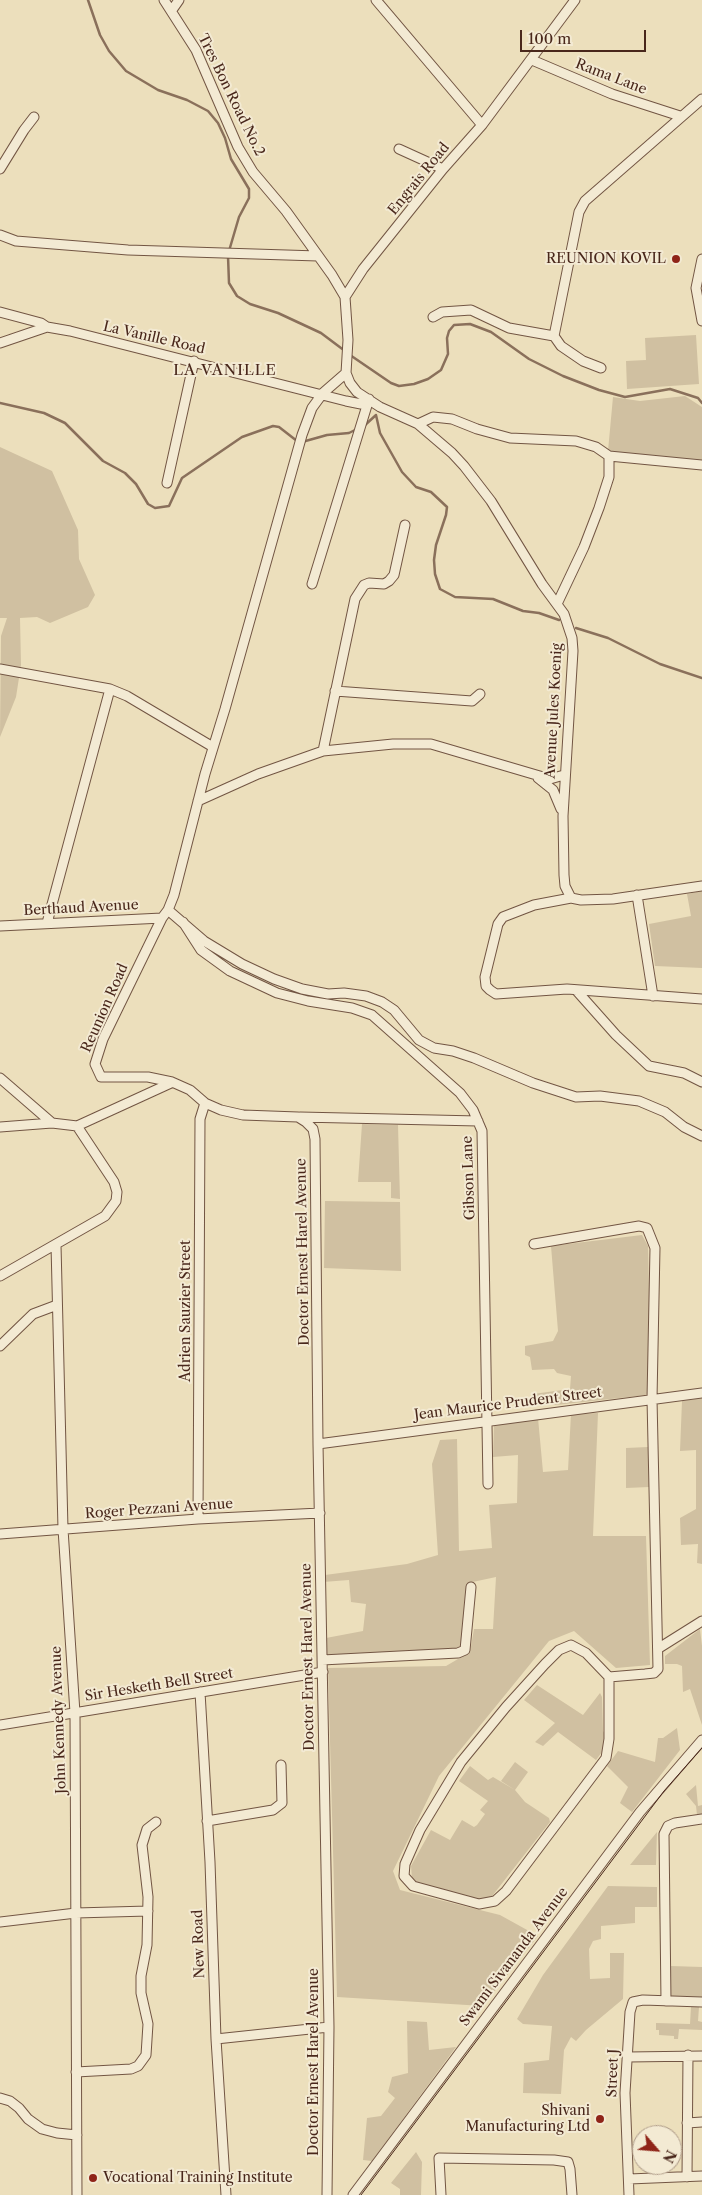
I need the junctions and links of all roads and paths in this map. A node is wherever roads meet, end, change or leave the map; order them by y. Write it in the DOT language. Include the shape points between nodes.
graph roads {
  1 [pos="164,0"];
  2 [pos="179,0"];
  3 [pos="376,0"];
  4 [pos="575,0"];
  5 [pos="172,10"];
  6 [pos="532,60"];
  7 [pos="702,99"];
  8 [pos="680,116"];
  9 [pos="34,117"];
  10 [pos="482,125"];
  11 [pos="399,149"];
  12 [pos="0,169"];
  13 [pos="443,169"];
  14 [pos="0,236"];
  15 [pos="318,256"];
  16 [pos="702,259"];
  17 [pos="345,297"];
  18 [pos="0,312"];
  19 [pos="432,317"];
  20 [pos="702,321"];
  21 [pos="47,327"];
  22 [pos="554,336"];
  23 [pos="0,343"];
  24 [pos="194,362"];
  25 [pos="601,368"];
  26 [pos="346,369"];
  27 [pos="323,393"];
  28 [pos="369,399"];
  29 [pos="418,424"];
  30 [pos="609,456"];
  31 [pos="702,465"];
  32 [pos="167,483"];
  33 [pos="405,525"];
  34 [pos="312,584"];
  35 [pos="557,604"];
  36 [pos="0,669"];
  37 [pos="110,689"];
  38 [pos="335,691"];
  39 [pos="480,694"];
  40 [pos="214,747"];
  41 [pos="323,751"];
  42 [pos="564,775"];
  43 [pos="534,776"];
  44 [pos="564,785"];
  45 [pos="550,788"];
  46 [pos="198,801"];
  47 [pos="563,816"];
  48 [pos="702,886"];
  49 [pos="637,896"];
  50 [pos="571,898"];
  51 [pos="168,910"];
  52 [pos="162,918"];
  53 [pos="183,922"];
  54 [pos="47,923"];
  55 [pos="0,926"];
  56 [pos="576,990"];
  57 [pos="653,996"];
  58 [pos="702,999"];
  59 [pos="0,1078"];
  60 [pos="172,1082"];
  61 [pos="702,1082"];
  62 [pos="205,1103"];
  63 [pos="302,1119"];
  64 [pos="478,1121"];
  65 [pos="52,1124"];
  66 [pos="77,1126"];
  67 [pos="0,1127"];
  68 [pos="702,1136"];
  69 [pos="534,1244"];
  70 [pos="56,1245"];
  71 [pos="0,1276"];
  72 [pos="57,1305"];
  73 [pos="0,1346"];
  74 [pos="702,1393"];
  75 [pos="652,1400"];
  76 [pos="486,1420"];
  77 [pos="318,1444"];
  78 [pos="488,1484"];
  79 [pos="320,1513"];
  80 [pos="198,1519"];
  81 [pos="64,1529"];
  82 [pos="0,1534"];
  83 [pos="471,1586"];
  84 [pos="702,1621"];
  85 [pos="659,1648"];
  86 [pos="322,1660"];
  87 [pos="323,1672"];
  88 [pos="609,1677"];
  89 [pos="200,1692"];
  90 [pos="75,1713"];
  91 [pos="0,1725"];
  92 [pos="702,1740"];
  93 [pos="281,1765"];
  94 [pos="702,1819"];
  95 [pos="208,1821"];
  96 [pos="156,1822"];
  97 [pos="148,1911"];
  98 [pos="76,1913"];
  99 [pos="0,1922"];
  100 [pos="666,2001"];
  101 [pos="702,2002"];
  102 [pos="329,2027"];
  103 [pos="216,2039"];
  104 [pos="688,2056"];
  105 [pos="702,2056"];
  106 [pos="628,2057"];
  107 [pos="76,2072"];
  108 [pos="0,2098"];
  109 [pos="687,2122"];
  110 [pos="702,2122"];
  111 [pos="77,2135"];
  112 [pos="702,2176"];
  113 [pos="687,2177"];
  114 [pos="629,2179"];
  115 [pos="77,2195"];
  116 [pos="226,2195"];
  117 [pos="327,2195"];
  118 [pos="353,2195"];
  119 [pos="441,2195"];
  120 [pos="572,2195"];
  121 [pos="629,2195"];
  1 -- 5 [label="street, Tres Bon Road No.2"];
  2 -- 5 [label="street"];
  3 -- 10 [label="street"];
  4 -- 6 [label="street, Engrais Road"];
  5 -- 15 [label="street, Tres Bon Road No.2" via="200,58 238,147 253,172"];
  6 -- 8 [label="street, Rama Lane" via="612,94"];
  6 -- 10 [label="street, Engrais Road"];
  7 -- 8 [label="street"];
  8 -- 22 [label="street" via="585,201 579,212"];
  9 -- 12 [label="street"];
  10 -- 13 [label="street, Engrais Road"];
  11 -- 13 [label="street"];
  13 -- 17 [label="street, Engrais Road" via="363,269"];
  14 -- 15 [label="street" via="16,241 128,250"];
  15 -- 17 [label="street, Tres Bon Road No.2"];
  16 -- 20 [label="street" via="696,288"];
  17 -- 26 [label="street"];
  18 -- 21 [label="street, La Vanille Road" via="41,322"];
  19 -- 22 [label="street" via="442,312 471,310 509,328"];
  21 -- 23 [label="street, La Vanille Road"];
  21 -- 24 [label="street, La Vanille Road"];
  22 -- 25 [label="street" via="561,346 583,361"];
  24 -- 27 [label="street, La Vanille Road"];
  24 -- 32 [label="street"];
  26 -- 27 [label="street"];
  26 -- 28 [label="street, Avenue Jules Koenig" via="350,383"];
  27 -- 28 [label="street, La Vanille Road" via="362,404"];
  27 -- 40 [label="street" via="312,408 302,435"];
  28 -- 29 [label="street, Avenue Jules Koenig"];
  28 -- 34 [label="street"];
  29 -- 30 [label="street" via="433,417 452,419 477,430 510,438 576,440"];
  29 -- 35 [label="street, Avenue Jules Koenig" via="452,452 478,483"];
  30 -- 31 [label="street"];
  30 -- 35 [label="street" via="610,477 584,547"];
  33 -- 38 [label="street" via="394,575 384,584 364,585 355,599"];
  35 -- 42 [label="street, Avenue Jules Koenig" via="564,614 573,651"];
  36 -- 37 [label="street"];
  37 -- 40 [label="street"];
  37 -- 54 [label="street"];
  38 -- 39 [label="street" via="472,701"];
  38 -- 41 [label="street"];
  40 -- 46 [label="street"];
  41 -- 43 [label="street" via="431,744"];
  41 -- 46 [label="street" via="258,774"];
  42 -- 43 [label="street" via="550,780"];
  42 -- 44 [label="street, Avenue Jules Koenig"];
  43 -- 45 [label="street"];
  44 -- 45 [label="street"];
  44 -- 47 [label="street, Avenue Jules Koenig"];
  45 -- 47 [label="street"];
  46 -- 51 [label="street"];
  47 -- 50 [label="street, Avenue Jules Koenig" via="564,880"];
  48 -- 49 [label="street"];
  49 -- 50 [label="street" via="592,900"];
  49 -- 57 [label="street"];
  50 -- 56 [label="street" via="534,905 504,917 498,924 485,977 486,986 496,994"];
  51 -- 52 [label="street"];
  51 -- 53 [label="street"];
  52 -- 54 [label="street, Berthaud Avenue"];
  52 -- 60 [label="street, Reunion Road" via="103,1039 95,1064 101,1077"];
  53 -- 64 [label="street, Gibson Lane" via="201,950 230,971 277,993 372,1015 460,1093"];
  53 -- 68 [label="street" via="204,941 274,979 328,994 366,996 382,1002 394,1010 419,1040 434,1048 467,1056 576,1097 600,1096 639,1101 665,1112"];
  54 -- 55 [label="street, Berthaud Avenue"];
  56 -- 57 [label="street"];
  56 -- 61 [label="street" via="649,1066 684,1073"];
  57 -- 58 [label="street"];
  59 -- 65 [label="street"];
  60 -- 62 [label="street, Reunion Road" via="190,1090"];
  60 -- 66 [label="street"];
  62 -- 63 [label="street, Reunion Road" via="242,1115"];
  62 -- 80 [label="street, Adrien Sauzier Street" via="200,1119"];
  63 -- 64 [label="street, Reunion Road"];
  63 -- 77 [label="street, Doctor Ernest Harel Avenue" via="313,1129 316,1138"];
  64 -- 76 [label="street, Gibson Lane" via="482,1131"];
  65 -- 66 [label="street"];
  65 -- 67 [label="street"];
  66 -- 70 [label="street" via="114,1182 116,1201 105,1216"];
  69 -- 75 [label="street" via="639,1226 647,1228 655,1248"];
  70 -- 71 [label="street"];
  70 -- 72 [label="street, John Kennedy Avenue"];
  72 -- 73 [label="street" via="33,1314"];
  72 -- 81 [label="street, John Kennedy Avenue"];
  74 -- 75 [label="street, Jean Maurice Prudent Street"];
  75 -- 76 [label="street, Jean Maurice Prudent Street"];
  75 -- 85 [label="street"];
  76 -- 77 [label="street, Jean Maurice Prudent Street"];
  76 -- 78 [label="street, Gibson Lane"];
  77 -- 79 [label="street, Doctor Ernest Harel Avenue"];
  79 -- 80 [label="street, Roger Pezzani Avenue"];
  79 -- 86 [label="street, Doctor Ernest Harel Avenue"];
  80 -- 81 [label="street, Roger Pezzani Avenue"];
  81 -- 82 [label="street, Roger Pezzani Avenue"];
  81 -- 90 [label="street, John Kennedy Avenue"];
  83 -- 86 [label="street" via="465,1650 458,1653"];
  84 -- 85 [label="street"];
  85 -- 88 [label="street" via="658,1669 654,1673"];
  86 -- 87 [label="street, Doctor Ernest Harel Avenue"];
  87 -- 89 [label="street, Sir Hesketh Bell Street"];
  87 -- 102 [label="street, Doctor Ernest Harel Avenue"];
  88 -- 88 [label="street" via="610,1739 606,1758 506,1891 494,1901 479,1904 413,1886 404,1876 405,1864 420,1830 461,1762 545,1664 559,1650 571,1645 586,1653"];
  89 -- 90 [label="street, Sir Hesketh Bell Street"];
  89 -- 95 [label="street, New Road"];
  90 -- 91 [label="street, Sir Hesketh Bell Street"];
  90 -- 98 [label="street, John Kennedy Avenue"];
  92 -- 118 [label="street, Swami Sivananda Avenue" via="640,1812"];
  93 -- 95 [label="street" via="282,1803 273,1810"];
  94 -- 100 [label="street" via="675,1823 668,1826 664,1834"];
  95 -- 103 [label="street, New Road"];
  96 -- 97 [label="street" via="147,1829 142,1846"];
  97 -- 98 [label="street"];
  97 -- 107 [label="street" via="147,1945 141,1976 148,2024 146,2055 138,2066 131,2069"];
  98 -- 99 [label="street"];
  98 -- 107 [label="street, John Kennedy Avenue"];
  100 -- 101 [label="street"];
  100 -- 106 [label="street, Street J" via="633,2002"];
  102 -- 103 [label="street"];
  102 -- 117 [label="street, Doctor Ernest Harel Avenue"];
  103 -- 116 [label="street, New Road"];
  104 -- 105 [label="street"];
  104 -- 106 [label="street"];
  104 -- 109 [label="street"];
  106 -- 114 [label="street, Street J" via="625,2093"];
  107 -- 111 [label="street, John Kennedy Avenue"];
  108 -- 111 [label="street" via="15,2105 42,2129"];
  109 -- 110 [label="street"];
  109 -- 113 [label="street"];
  111 -- 115 [label="street, John Kennedy Avenue"];
  112 -- 113 [label="street"];
  113 -- 114 [label="street"];
  114 -- 121 [label="street, Street J"];
  119 -- 120 [label="street" via="439,2158 568,2162"];
}
